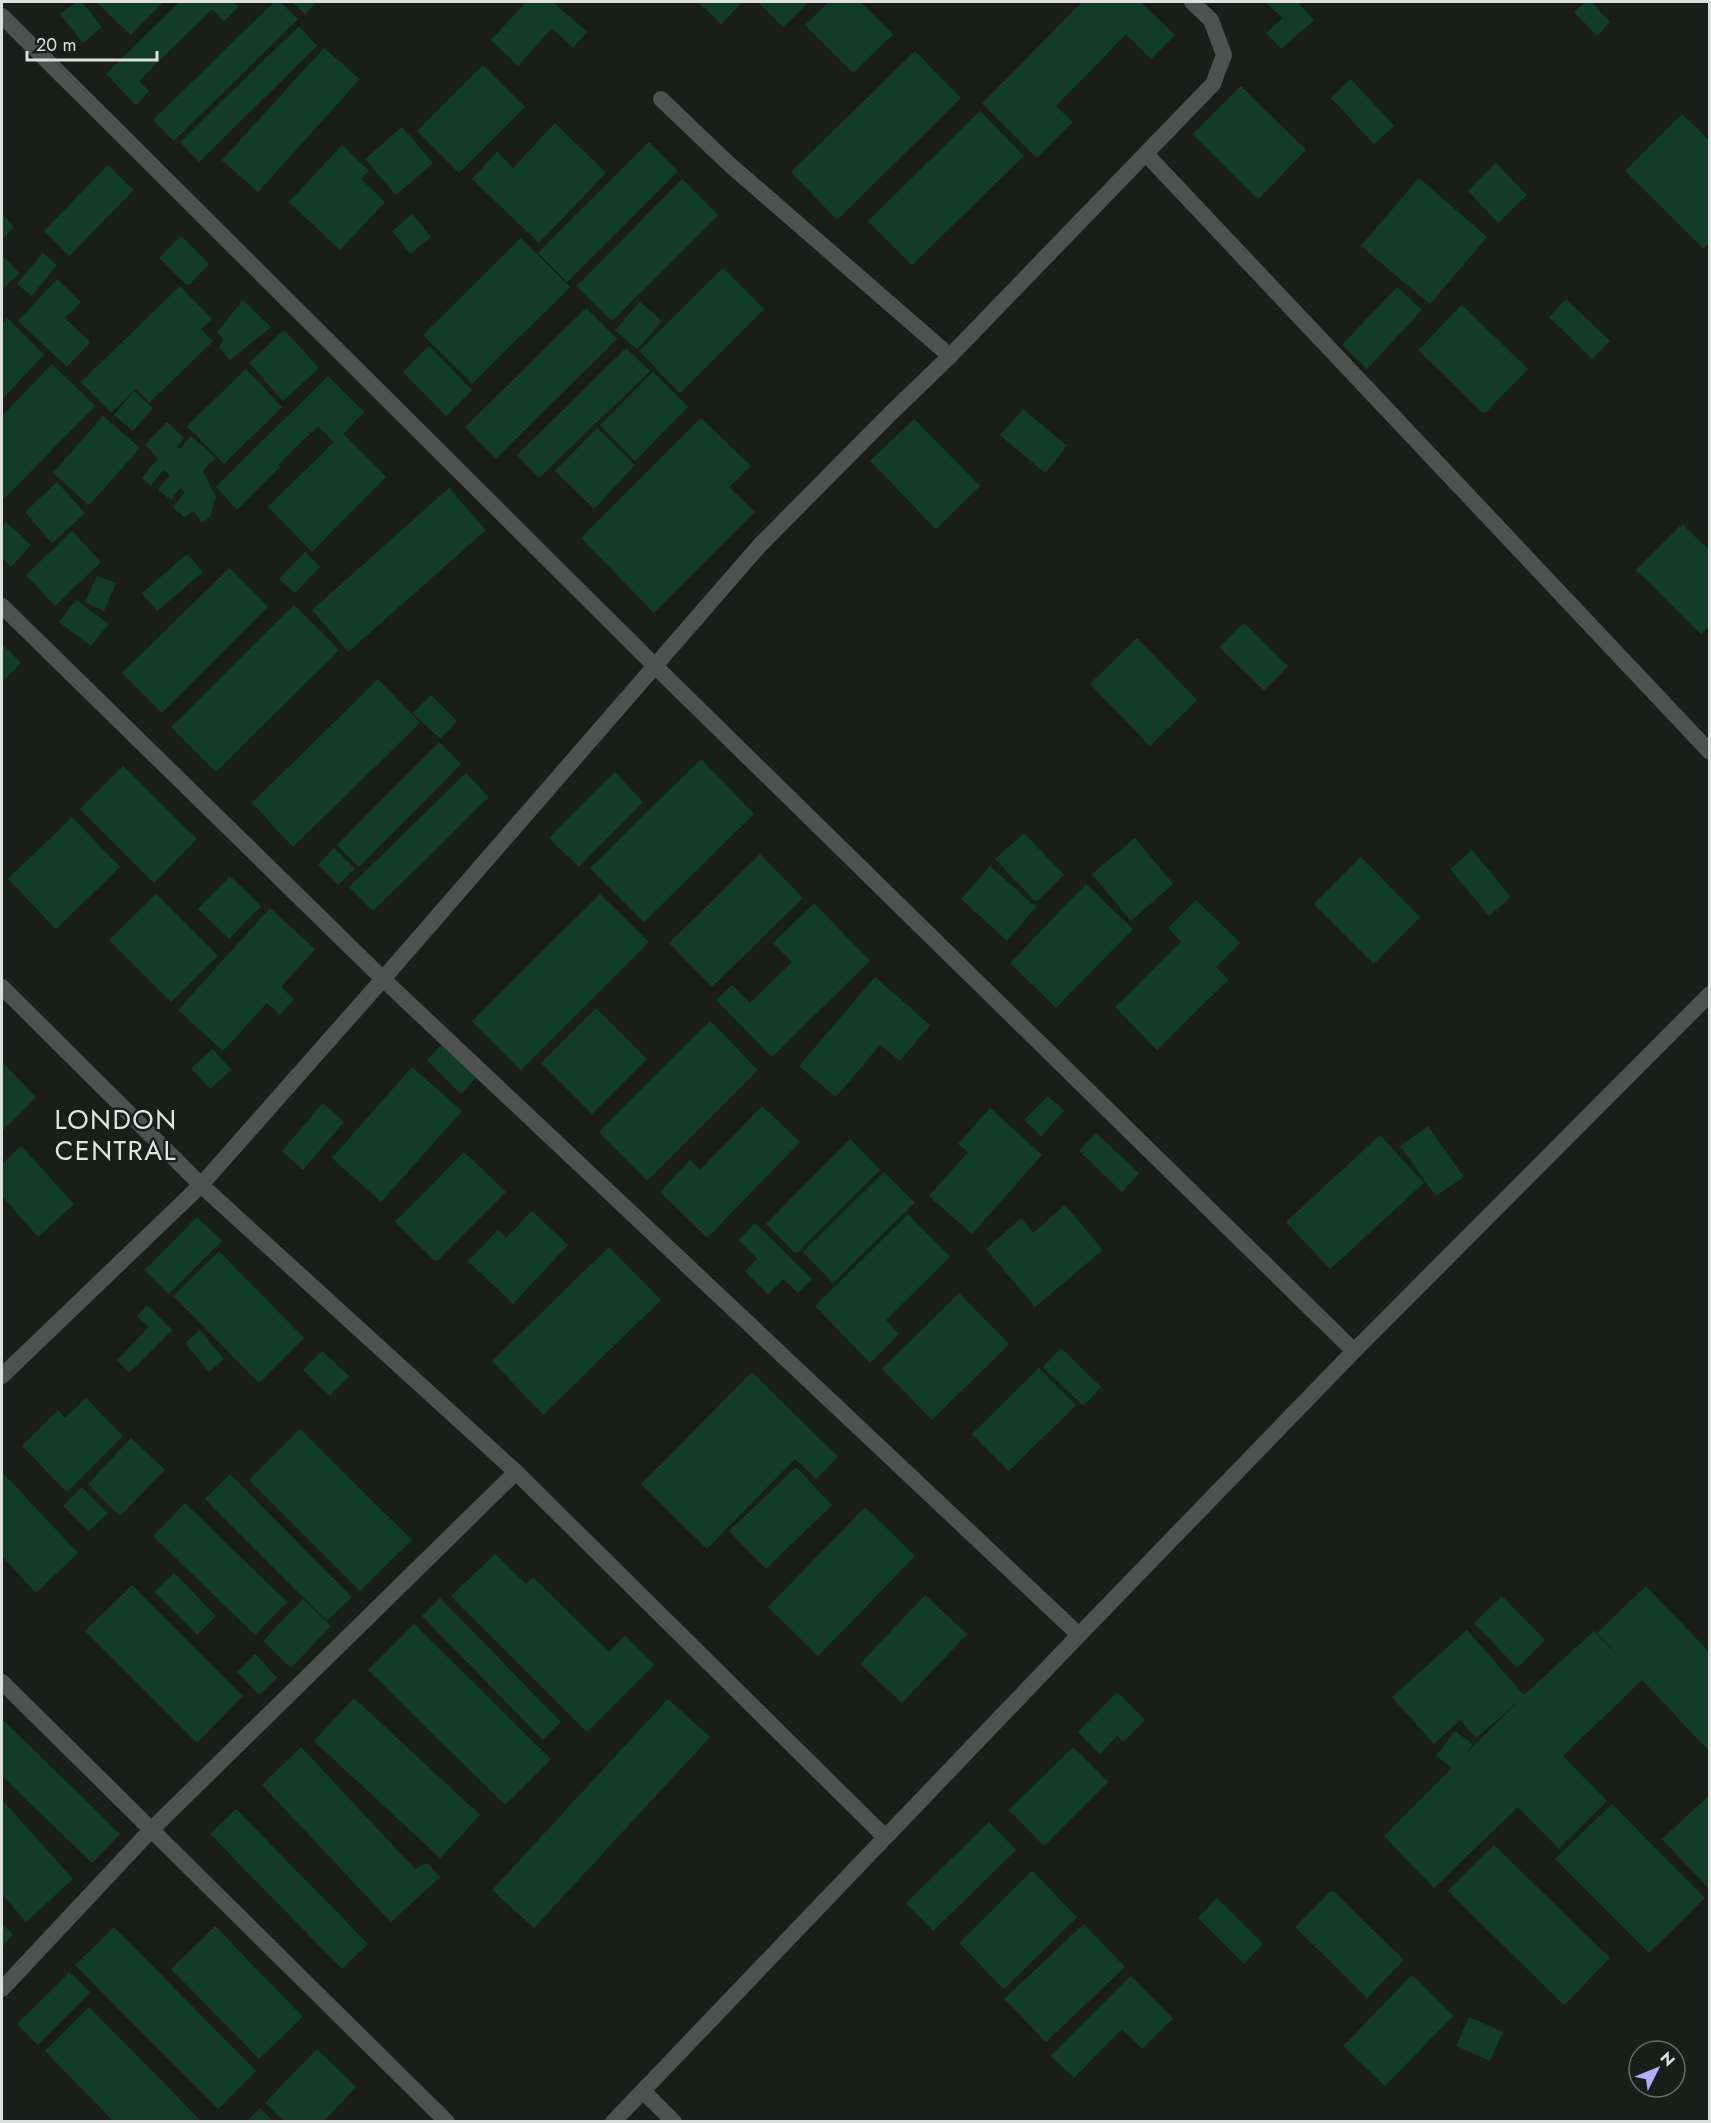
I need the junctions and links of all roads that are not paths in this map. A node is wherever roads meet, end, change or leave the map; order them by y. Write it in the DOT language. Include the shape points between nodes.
graph roads {
  1 [pos="1192,2"];
  2 [pos="2,16"];
  3 [pos="661,99"];
  4 [pos="1146,154"];
  5 [pos="950,356"];
  6 [pos="2,606"];
  7 [pos="656,667"];
  8 [pos="1710,752"];
  9 [pos="383,979"];
  10 [pos="2,987"];
  11 [pos="1710,994"];
  12 [pos="201,1185"];
  13 [pos="1354,1351"];
  14 [pos="2,1377"];
  15 [pos="516,1472"];
  16 [pos="1078,1635"];
  17 [pos="2,1682"];
  18 [pos="151,1830"];
  19 [pos="885,1837"];
  20 [pos="2,1989"];
  21 [pos="644,2092"];
  22 [pos="447,2121"];
  23 [pos="613,2121"];
  24 [pos="674,2121"];
  1 -- 4 [label="street" via="1211,20 1224,55 1214,84"];
  2 -- 7 [label="street"];
  3 -- 5 [label="street" via="729,164"];
  4 -- 5 [label="street"];
  4 -- 8 [label="street"];
  5 -- 7 [label="street" via="760,545"];
  6 -- 9 [label="street"];
  7 -- 9 [label="street"];
  7 -- 13 [label="street"];
  9 -- 12 [label="street"];
  9 -- 16 [label="street"];
  10 -- 12 [label="street"];
  11 -- 13 [label="street"];
  12 -- 14 [label="street"];
  12 -- 15 [label="street"];
  13 -- 16 [label="street"];
  15 -- 18 [label="street"];
  15 -- 19 [label="street"];
  16 -- 19 [label="street"];
  17 -- 18 [label="street"];
  18 -- 20 [label="street"];
  18 -- 22 [label="street"];
  19 -- 21 [label="street"];
  21 -- 23 [label="street"];
  21 -- 24 [label="street"];
}
